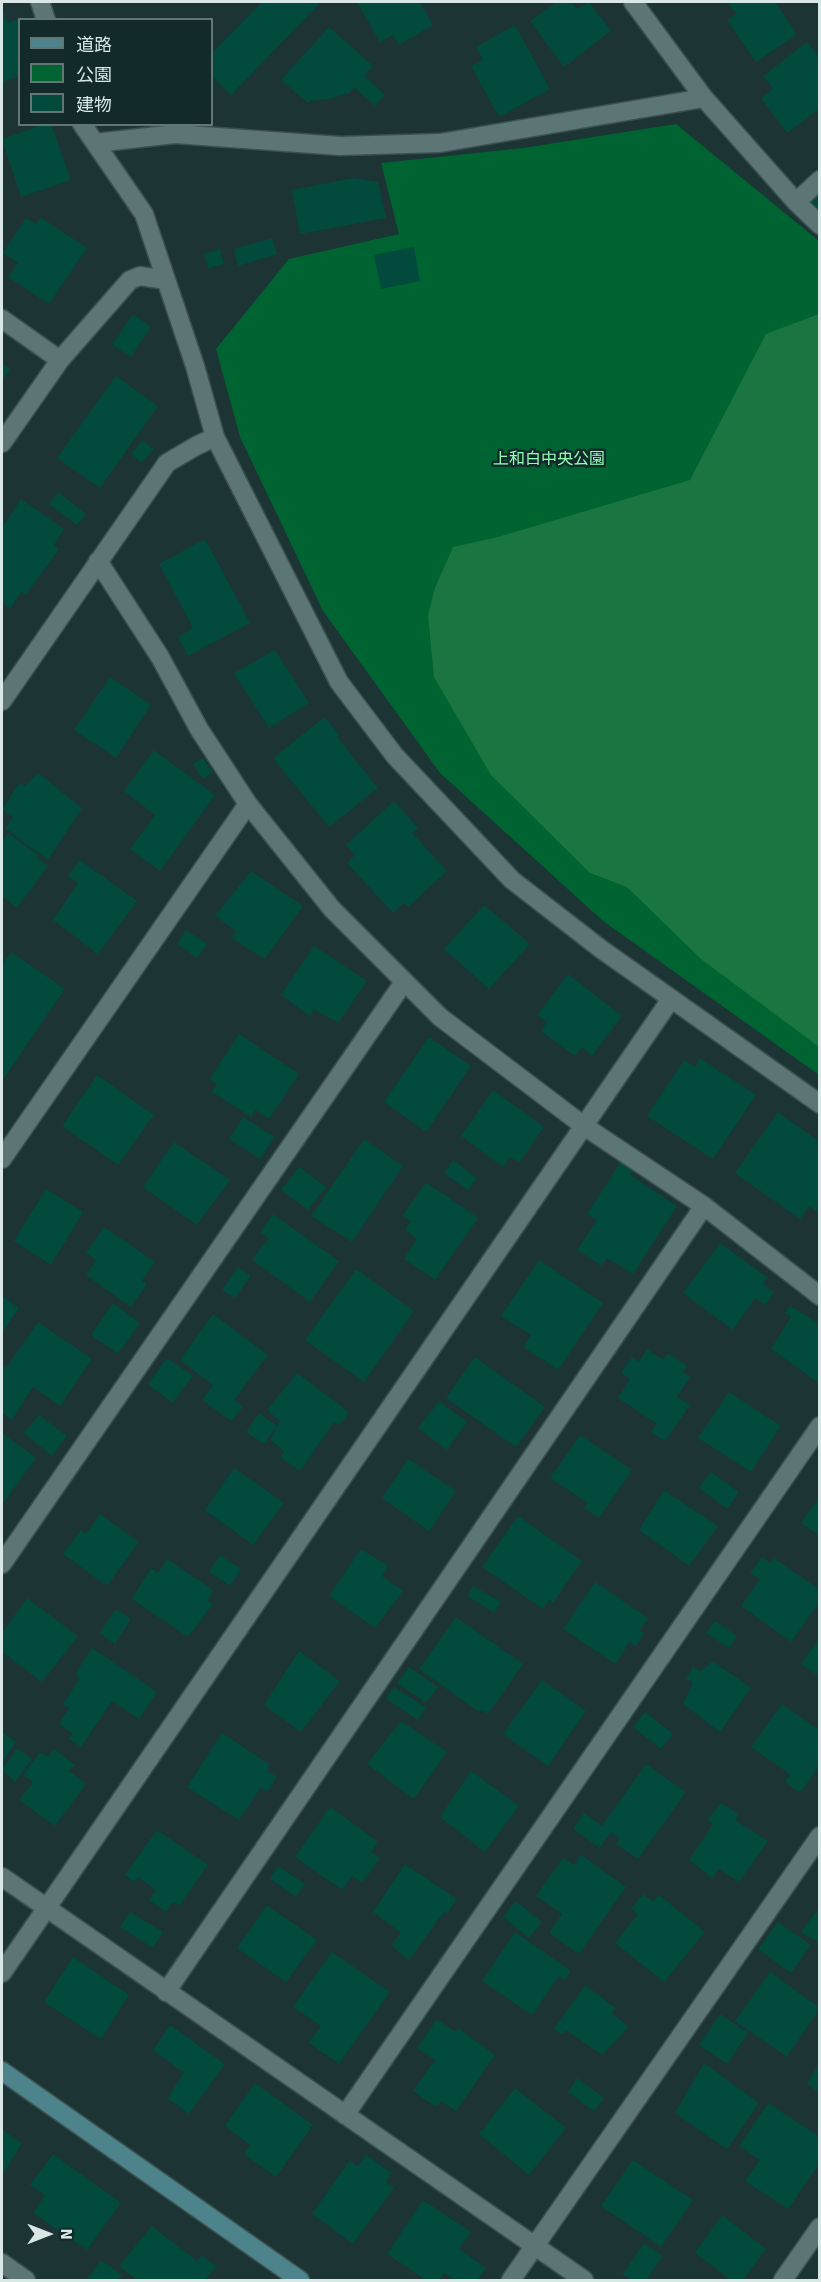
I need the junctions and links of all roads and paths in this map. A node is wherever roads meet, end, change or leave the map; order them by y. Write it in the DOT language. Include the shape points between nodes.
graph roads {
  1 [pos="40,2"];
  2 [pos="633,2"];
  3 [pos="45,18"];
  4 [pos="704,98"];
  5 [pos="83,126"];
  6 [pos="95,143"];
  7 [pos="819,180"];
  8 [pos="796,202"];
  9 [pos="819,225"];
  10 [pos="166,280"];
  11 [pos="2,319"];
  12 [pos="60,360"];
  13 [pos="215,437"];
  14 [pos="2,443"];
  15 [pos="98,561"];
  16 [pos="2,701"];
  17 [pos="248,804"];
  18 [pos="404,982"];
  19 [pos="671,999"];
  20 [pos="819,1104"];
  21 [pos="584,1125"];
  22 [pos="2,1159"];
  23 [pos="704,1206"];
  24 [pos="819,1296"];
  25 [pos="819,1426"];
  26 [pos="2,1564"];
  27 [pos="819,1836"];
  28 [pos="2,1877"];
  29 [pos="46,1908"];
  30 [pos="2,1973"];
  31 [pos="166,1992"];
  32 [pos="2,2071"];
  33 [pos="345,2115"];
  34 [pos="819,2228"];
  35 [pos="535,2246"];
  36 [pos="2,2263"];
  37 [pos="26,2280"];
  38 [pos="300,2280"];
  39 [pos="511,2280"];
  40 [pos="584,2280"];
  41 [pos="783,2280"];
  1 -- 3 [label="street"];
  2 -- 4 [label="street"];
  4 -- 6 [label="street" via="440,143 340,146 175,134"];
  4 -- 8 [label="street"];
  5 -- 6 [label="street"];
  6 -- 10 [label="street" via="144,214"];
  7 -- 8 [label="street"];
  8 -- 9 [label="street"];
  10 -- 12 [label="street" via="140,276 130,280"];
  10 -- 13 [label="street"];
  11 -- 12 [label="street"];
  12 -- 14 [label="street"];
  13 -- 15 [label="street" via="167,463"];
  13 -- 19 [label="street" via="339,682 395,756 512,880"];
  15 -- 16 [label="street"];
  15 -- 17 [label="street"];
  17 -- 18 [label="street" via="332,909"];
  17 -- 22 [label="street"];
  18 -- 21 [label="street" via="440,1017"];
  18 -- 26 [label="street"];
  19 -- 20 [label="street"];
  19 -- 21 [label="street"];
  21 -- 23 [label="street"];
  21 -- 29 [label="street"];
  23 -- 24 [label="street"];
  23 -- 31 [label="street"];
  25 -- 33 [label="street"];
  27 -- 35 [label="street"];
  28 -- 29 [label="street"];
  29 -- 30 [label="street"];
  29 -- 31 [label="street"];
  31 -- 33 [label="street"];
  32 -- 38 [label="street"];
  33 -- 35 [label="street"];
  34 -- 41 [label="street"];
  35 -- 39 [label="street"];
  35 -- 40 [label="street"];
  36 -- 37 [label="street"];
}
